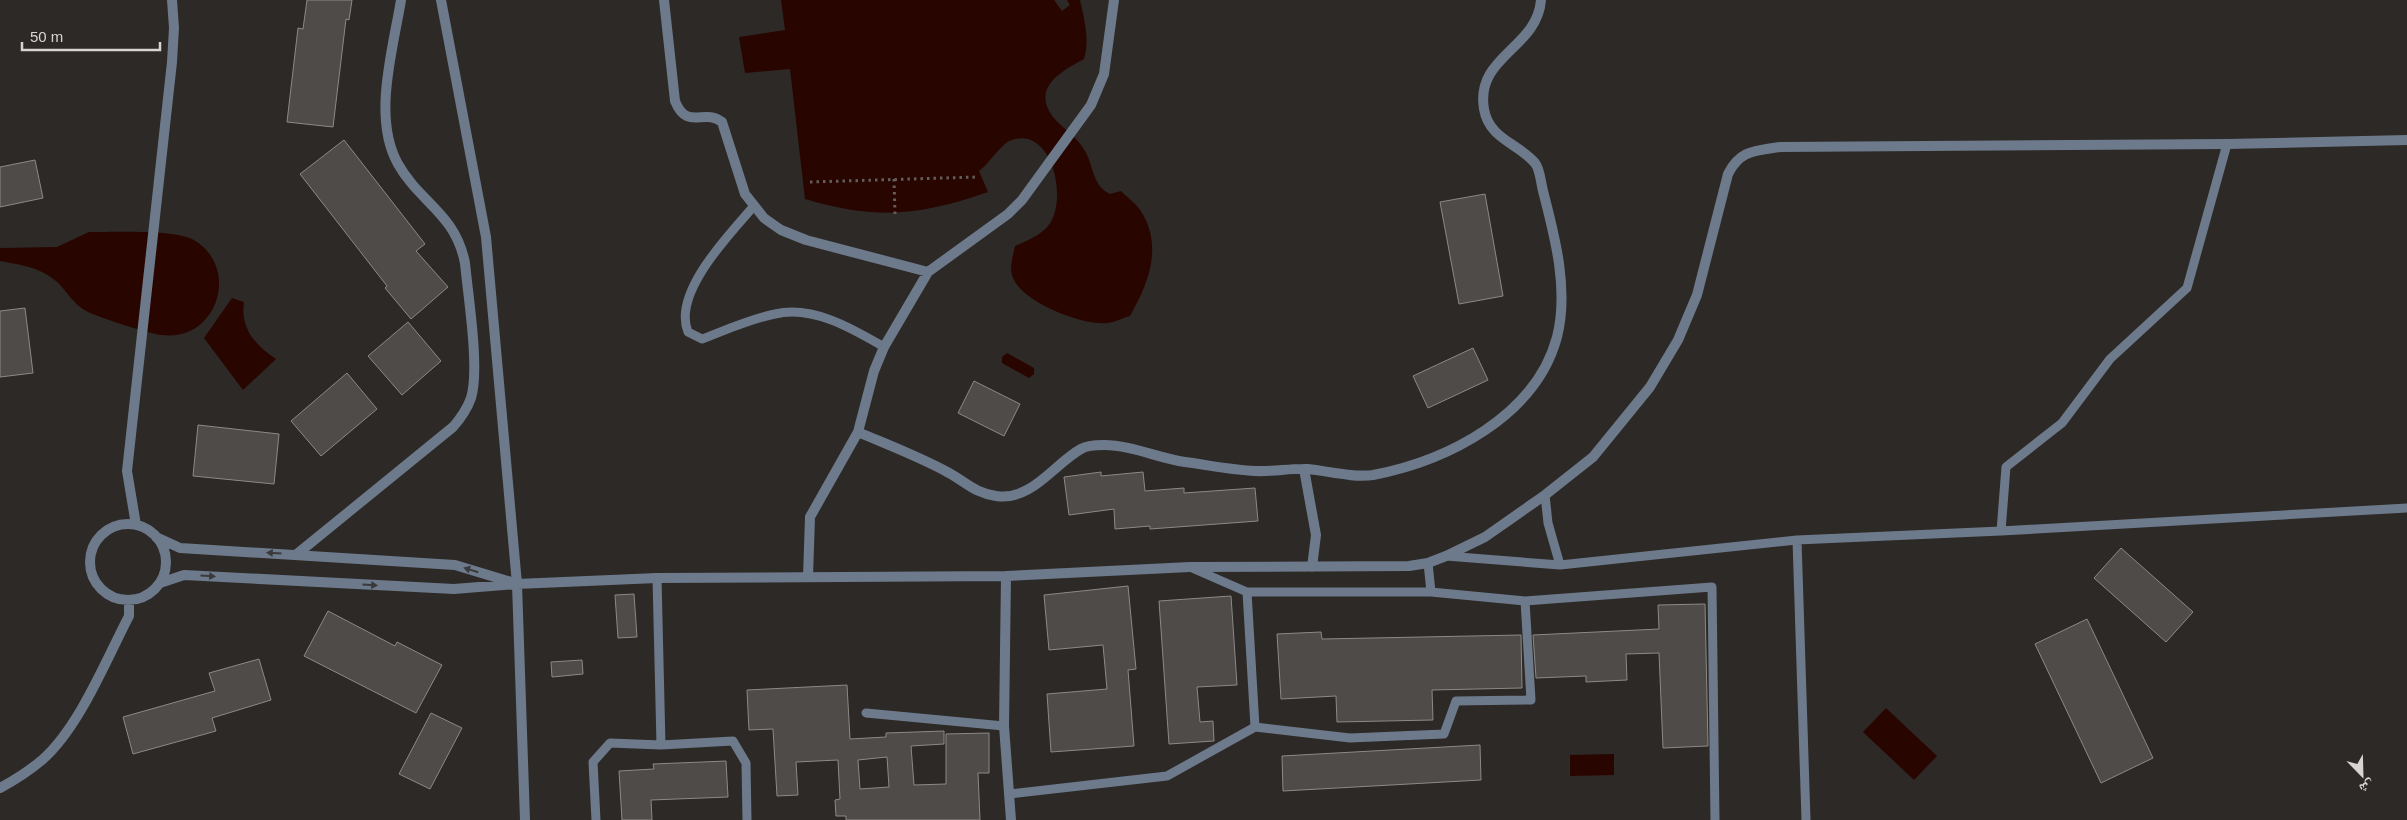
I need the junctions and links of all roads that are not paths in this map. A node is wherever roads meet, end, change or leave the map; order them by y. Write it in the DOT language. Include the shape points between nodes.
graph roads {
  1 [pos="172,0"];
  2 [pos="401,0"];
  3 [pos="441,0"];
  4 [pos="664,0"];
  5 [pos="1114,0"];
  6 [pos="1541,0"];
  7 [pos="2407,140"];
  8 [pos="2227,144"];
  9 [pos="753,207"];
  10 [pos="928,272"];
  11 [pos="884,347"];
  12 [pos="858,432"];
  13 [pos="1304,469"];
  14 [pos="1545,495"];
  15 [pos="2407,508"];
  16 [pos="136,525"];
  17 [pos="2001,531"];
  18 [pos="156,537"];
  19 [pos="1797,540"];
  20 [pos="297,554"];
  21 [pos="1446,556"];
  22 [pos="1428,563"];
  23 [pos="1560,565"];
  24 [pos="1190,567"];
  25 [pos="1312,567"];
  26 [pos="1006,576"];
  27 [pos="808,577"];
  28 [pos="658,578"];
  29 [pos="160,582"];
  30 [pos="517,584"];
  31 [pos="1246,592"];
  32 [pos="1431,592"];
  33 [pos="129,600"];
  34 [pos="1525,601"];
  35 [pos="866,713"];
  36 [pos="1004,726"];
  37 [pos="1256,727"];
  38 [pos="661,745"];
  39 [pos="0,788"];
  40 [pos="1010,794"];
  41 [pos="526,820"];
  42 [pos="596,820"];
  43 [pos="747,820"];
  44 [pos="1011,820"];
  45 [pos="1716,820"];
  46 [pos="1806,820"];
  1 -- 16 [label="street" via="172,62 127,471"];
  2 -- 20 [label="street" via="384,110 386,132 398,164 453,228 461,245 474,376 471,396 465,413 453,427"];
  3 -- 30 [label="street" via="486,237"];
  4 -- 9 [label="street" via="675,102 686,117 722,122 745,194"];
  5 -- 10 [label="street" via="1104,74 1091,104 1022,200 1008,214"];
  6 -- 13 [label="street" via="1532,30 1493,66 1484,86 1484,111 1494,133 1536,164 1552,228 1559,260 1560,304 1557,336 1543,370 1520,400 1492,426 1425,461 1370,476"];
  7 -- 8 [label="street"];
  8 -- 14 [label="street" via="1780,147 1749,152 1735,161 1728,174 1697,295 1678,340 1650,387 1593,457"];
  8 -- 17 [label="lane" via="2187,288 2110,359 2062,423 2006,467"];
  9 -- 10 [label="street" via="781,230 806,240"];
  9 -- 11 [label="lane" via="710,258 695,285 684,316 688,332 702,339 777,313 807,314 834,320"];
  10 -- 11 [label="street"];
  11 -- 12 [label="street" via="874,371"];
  12 -- 13 [label="street" via="951,474 974,490 1000,497 1023,492 1083,447 1114,446 1181,461 1255,471"];
  12 -- 27 [label="street" via="810,517"];
  13 -- 25 [label="street" via="1316,535"];
  14 -- 21 [label="street" via="1485,537"];
  14 -- 23 [label="lane" via="1548,523"];
  15 -- 17 [label="lane"];
  16 -- 18 [label="street"];
  16 -- 33 [label="street" via="112,528 101,535 90,558 90,571 104,592"];
  17 -- 19 [label="lane"];
  20 -- 18 [label="street, one-way" via="180,548"];
  18 -- 29 [label="street" via="166,559"];
  19 -- 23 [label="lane"];
  19 -- 46 [label="lane"];
  30 -- 20 [label="street, one-way" via="455,565"];
  21 -- 22 [label="street"];
  21 -- 23 [label="lane"];
  22 -- 25 [label="street"];
  22 -- 32 [label="lane"];
  24 -- 25 [label="street"];
  24 -- 26 [label="street"];
  24 -- 31 [label="lane"];
  26 -- 27 [label="street"];
  26 -- 36 [label="street"];
  27 -- 28 [label="street"];
  28 -- 30 [label="street"];
  28 -- 38 [label="lane"];
  29 -- 30 [label="street, one-way" via="184,575 454,589"];
  29 -- 33 [label="street" via="142,598"];
  30 -- 41 [label="street"];
  31 -- 32 [label="lane"];
  31 -- 37 [label="lane"];
  32 -- 34 [label="lane"];
  33 -- 39 [label="street" via="128,616 73,721 43,759"];
  34 -- 37 [label="lane" via="1531,700 1456,701 1444,734 1350,738"];
  34 -- 45 [label="lane" via="1712,586"];
  35 -- 36 [label="lane"];
  36 -- 40 [label="street"];
  37 -- 40 [label="lane" via="1167,776"];
  38 -- 42 [label="lane" via="610,743 593,762"];
  38 -- 43 [label="lane" via="733,741 746,763"];
  40 -- 44 [label="street"];
}
